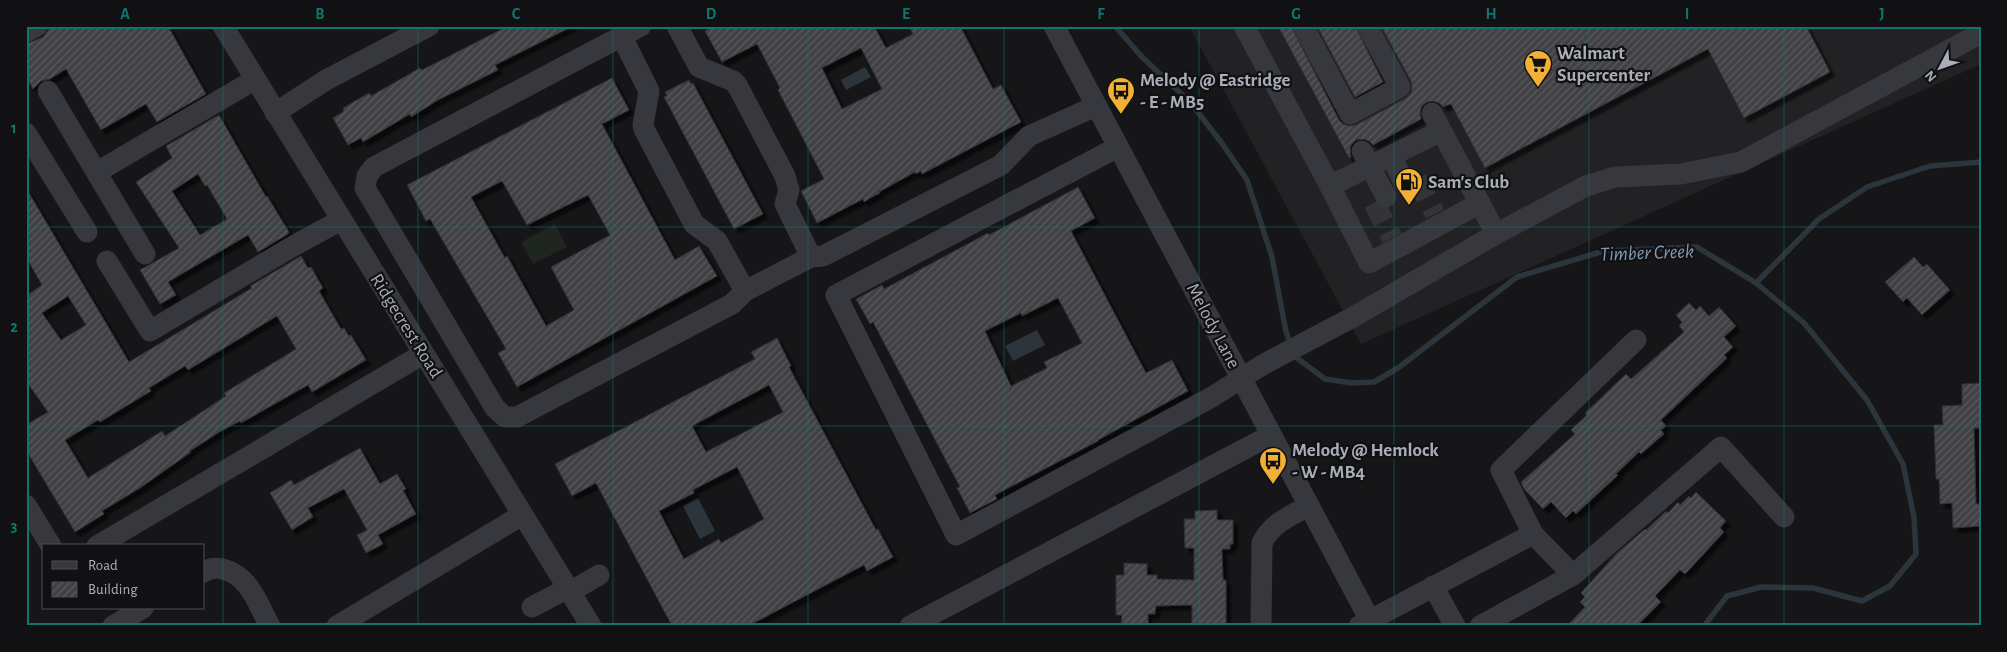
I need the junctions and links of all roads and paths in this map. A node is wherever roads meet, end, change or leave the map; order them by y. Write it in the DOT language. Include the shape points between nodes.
graph roads {
  1 [pos="37,26"];
  2 [pos="222,26"];
  3 [pos="429,26"];
  4 [pos="641,26"];
  5 [pos="678,26"];
  6 [pos="1054,26"];
  7 [pos="1244,26"];
  8 [pos="1303,26"];
  9 [pos="1367,26"];
  10 [pos="26,32"];
  11 [pos="1981,34"];
  12 [pos="622,37"];
  13 [pos="254,80"];
  14 [pos="48,90"];
  15 [pos="1096,106"];
  16 [pos="275,113"];
  17 [pos="26,133"];
  18 [pos="1118,147"];
  19 [pos="1396,153"];
  20 [pos="1363,163"];
  21 [pos="96,172"];
  22 [pos="1411,182"];
  23 [pos="1330,186"];
  24 [pos="1380,200"];
  25 [pos="1480,203"];
  26 [pos="341,220"];
  27 [pos="87,232"];
  28 [pos="1496,234"];
  29 [pos="145,254"];
  30 [pos="811,257"];
  31 [pos="106,261"];
  32 [pos="745,291"];
  33 [pos="1636,340"];
  34 [pos="423,354"];
  35 [pos="1241,378"];
  36 [pos="1271,435"];
  37 [pos="26,505"];
  38 [pos="1309,506"];
  39 [pos="522,515"];
  40 [pos="1784,517"];
  41 [pos="1533,534"];
  42 [pos="50,544"];
  43 [pos="100,544"];
  44 [pos="205,571"];
  45 [pos="600,575"];
  46 [pos="1573,575"];
  47 [pos="1434,586"];
  48 [pos="569,590"];
  49 [pos="532,607"];
  50 [pos="140,610"];
  51 [pos="1367,624"];
  52 [pos="114,626"];
  53 [pos="270,626"];
  54 [pos="338,626"];
  55 [pos="590,626"];
  56 [pos="910,626"];
  57 [pos="1261,626"];
  58 [pos="1455,626"];
  59 [pos="1480,626"];
  1 -- 10 [label="street"];
  2 -- 13 [label="street, Ridgecrest Road"];
  3 -- 16 [label="street" via="326,80"];
  4 -- 12 [label="street"];
  5 -- 30 [label="street" via="699,67 733,80 737,85 785,176 789,190 785,204"];
  6 -- 15 [label="street, Melody Lane"];
  7 -- 23 [label="street"];
  8 -- 9 [label="street" via="1350,114 1400,87"];
  11 -- 28 [label="street" via="1741,162 1681,174 1616,176 1586,186"];
  12 -- 32 [label="street" via="649,91 644,129 694,224 717,241"];
  12 -- 32 [label="street" via="374,167 367,176 365,188 495,408 505,417 517,417 543,404 732,304"];
  13 -- 16 [label="street, Ridgecrest Road"];
  13 -- 21 [label="street"];
  14 -- 21 [label="street"];
  15 -- 18 [label="street, Melody Lane"];
  15 -- 30 [label="street" via="1029,136 1001,165 823,256"];
  16 -- 26 [label="street, Ridgecrest Road"];
  17 -- 27 [label="street"];
  18 -- 35 [label="street, Melody Lane"];
  18 -- 35 [label="street" via="836,295 956,535"];
  19 -- 20 [label="street"];
  19 -- 22 [label="street"];
  19 -- 25 [label="street" via="1437,122"];
  20 -- 23 [label="street"];
  20 -- 24 [label="street"];
  21 -- 29 [label="street"];
  23 -- 25 [label="street" via="1369,263 1401,239 1432,222"];
  25 -- 28 [label="street"];
  26 -- 31 [label="street" via="150,332"];
  26 -- 34 [label="street, Ridgecrest Road"];
  28 -- 35 [label="street"];
  30 -- 32 [label="street"];
  33 -- 41 [label="street" via="1501,470"];
  34 -- 39 [label="street, Ridgecrest Road"];
  34 -- 43 [label="street"];
  35 -- 36 [label="street, Melody Lane"];
  36 -- 38 [label="street, Melody Lane"];
  36 -- 56 [label="street"];
  37 -- 42 [label="street"];
  38 -- 51 [label="street, Melody Lane"];
  38 -- 57 [label="street" via="1275,524 1262,543"];
  39 -- 48 [label="street, Ridgecrest Road"];
  39 -- 54 [label="street"];
  40 -- 46 [label="street" via="1722,448"];
  41 -- 46 [label="street"];
  41 -- 47 [label="street"];
  44 -- 53 [label="street" via="211,568 228,570 247,584"];
  45 -- 48 [label="street"];
  46 -- 59 [label="street"];
  47 -- 51 [label="street"];
  47 -- 58 [label="street"];
  48 -- 49 [label="street"];
  48 -- 55 [label="street, Ridgecrest Road"];
  50 -- 52 [label="street"];
}
